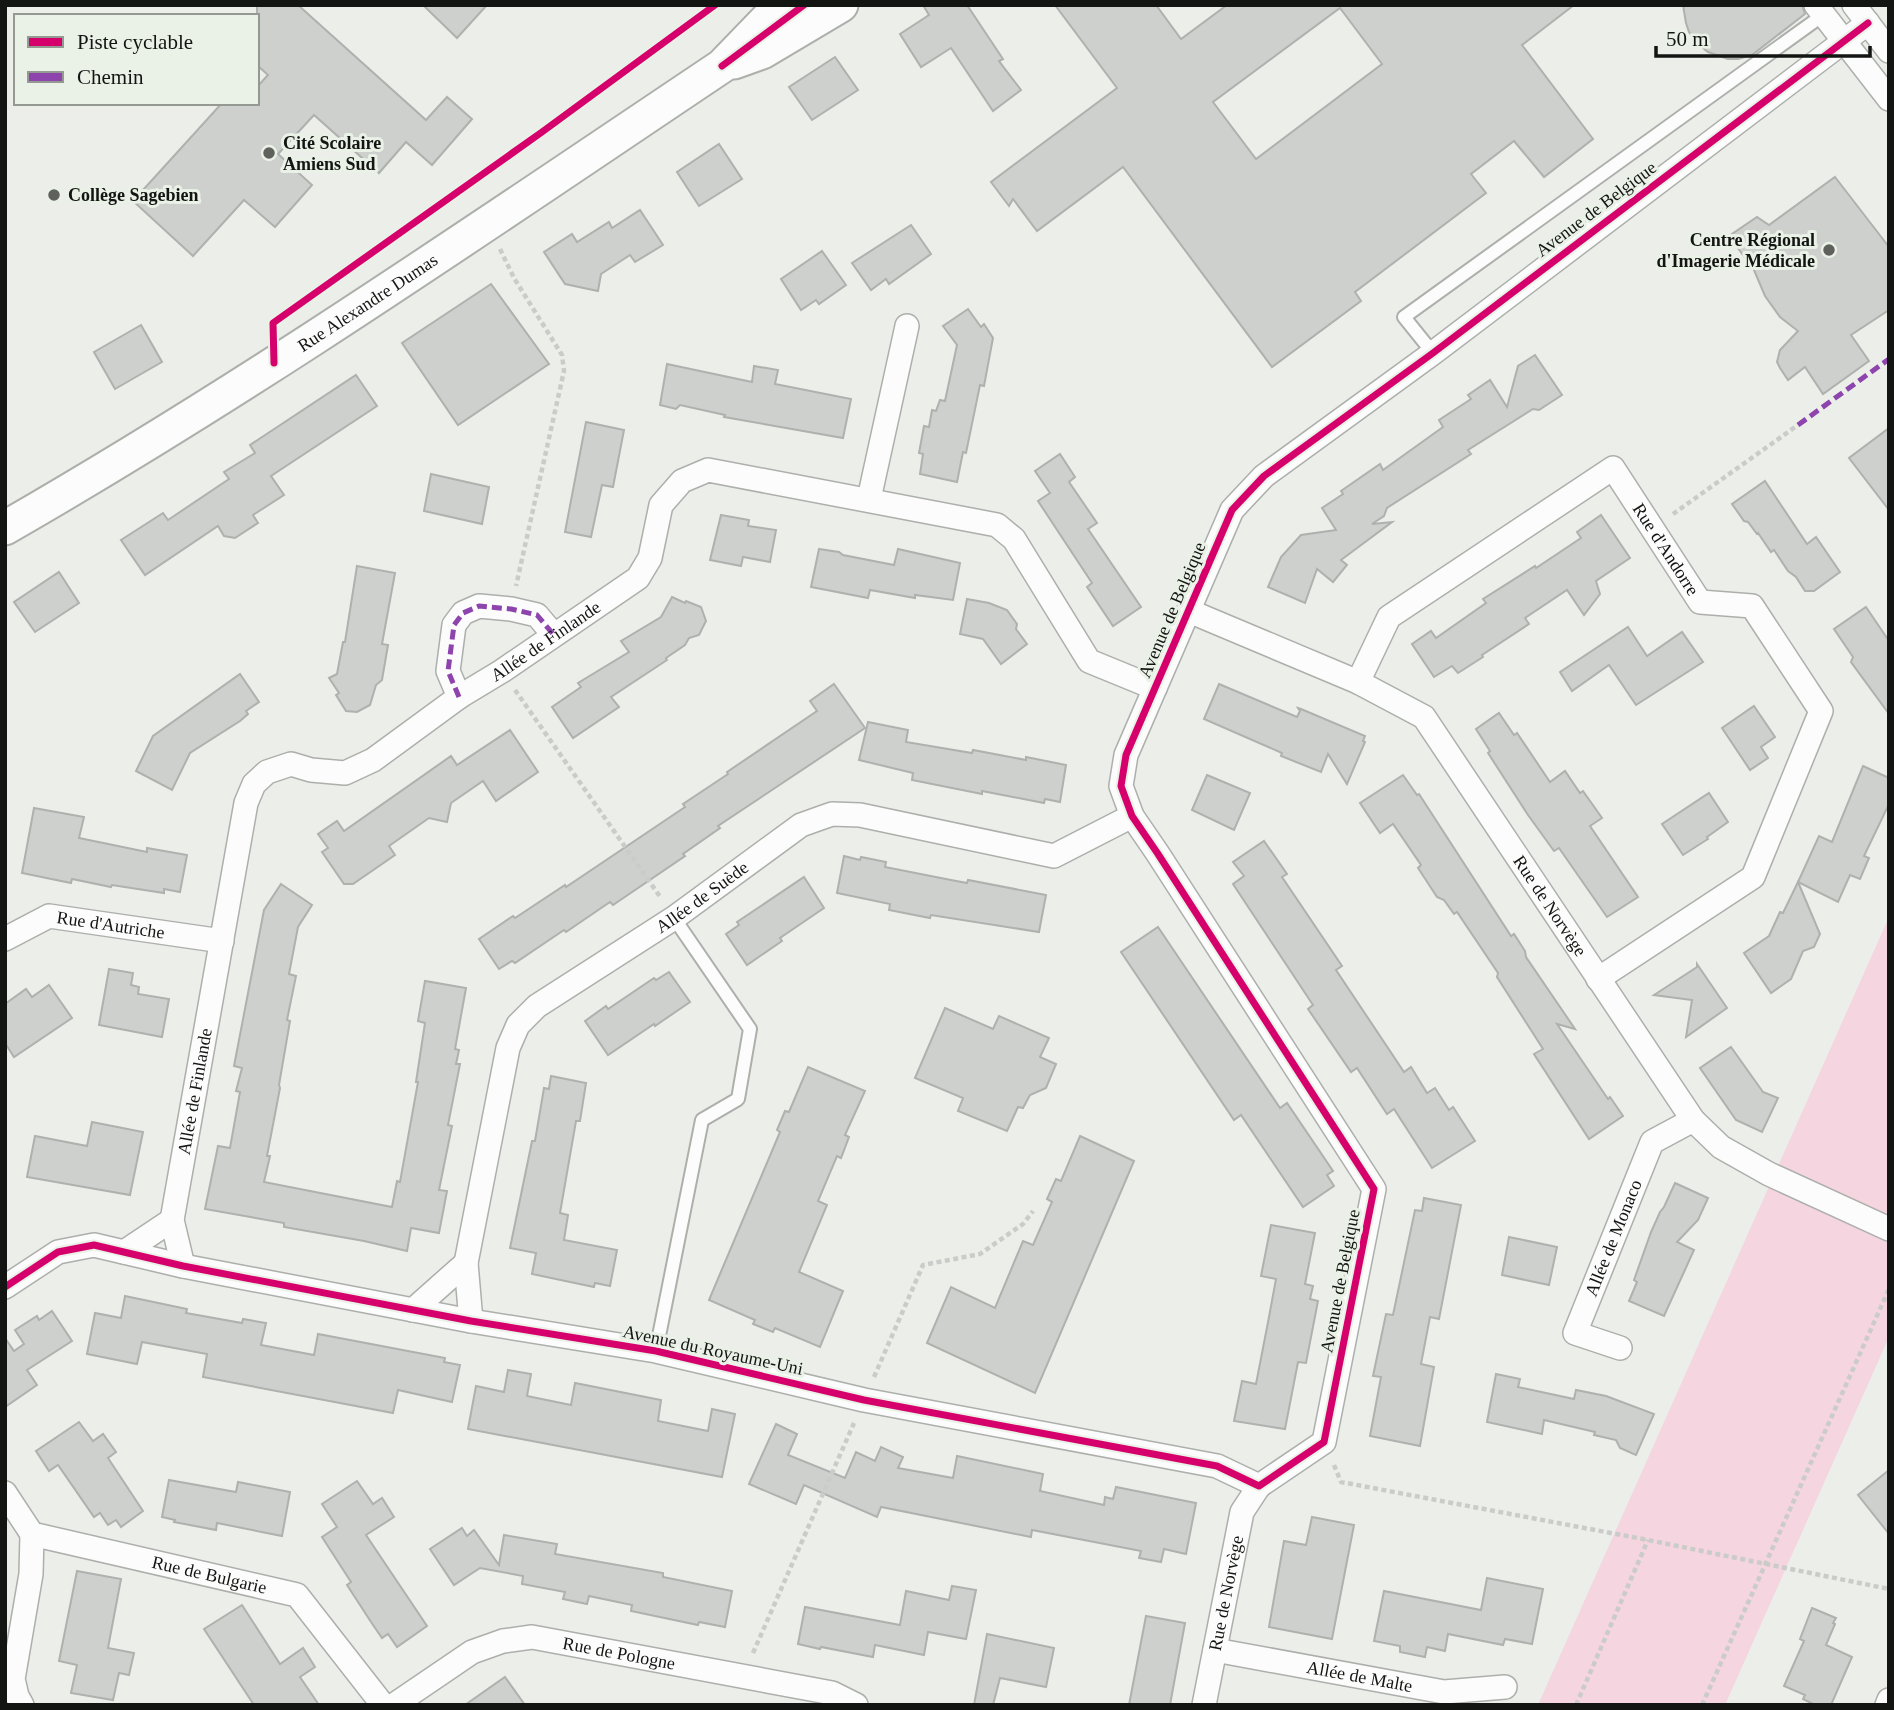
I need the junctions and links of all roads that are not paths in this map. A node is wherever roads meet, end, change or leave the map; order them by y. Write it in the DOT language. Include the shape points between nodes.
graph roads {
  1 [pos="782,5"];
  2 [pos="804,5"];
  3 [pos="841,5"];
  4 [pos="1820,10"];
  5 [pos="1861,14"];
  6 [pos="1844,41"];
  7 [pos="1889,51"];
  8 [pos="722,66"];
  9 [pos="1889,99"];
  10 [pos="907,326"];
  11 [pos="1433,353"];
  12 [pos="869,499"];
  13 [pos="5,528"];
  14 [pos="1188,611"];
  15 [pos="553,634"];
  16 [pos="1359,682"];
  17 [pos="1155,688"];
  18 [pos="459,697"];
  19 [pos="1132,816"];
  20 [pos="674,918"];
  21 [pos="5,939"];
  22 [pos="222,941"];
  23 [pos="1598,979"];
  24 [pos="1693,1120"];
  25 [pos="172,1220"];
  26 [pos="1889,1229"];
  27 [pos="124,1252"];
  28 [pos="466,1264"];
  29 [pos="183,1266"];
  30 [pos="5,1287"];
  31 [pos="413,1310"];
  32 [pos="471,1321"];
  33 [pos="1620,1348"];
  34 [pos="656,1352"];
  35 [pos="1259,1486"];
  36 [pos="5,1493"];
  37 [pos="32,1534"];
  38 [pos="1215,1650"];
  39 [pos="1505,1688"];
  40 [pos="22,1705"];
  41 [pos="383,1705"];
  42 [pos="394,1705"];
  43 [pos="856,1705"];
  44 [pos="1203,1705"];
  1 -- 8 [label="street, Rue Alexandre Dumas"];
  2 -- 8 [label="lane"];
  3 -- 8 [label="street, Rue Alexandre Dumas" via="762,52"];
  4 -- 6 [label="street"];
  4 -- 11 [label="lane" via="1404,317"];
  5 -- 6 [label="street, Avenue de Belgique"];
  5 -- 7 [label="street"];
  6 -- 9 [label="street"];
  6 -- 11 [label="street, Avenue de Belgique"];
  8 -- 13 [label="street, Rue Alexandre Dumas" via="274,363"];
  10 -- 12 [label="street"];
  11 -- 14 [label="street, Avenue de Belgique" via="1264,476 1233,510"];
  12 -- 15 [label="street, Allée de Finlande" via="708,470 682,481 661,505 650,558 638,578"];
  12 -- 17 [label="street, Allée de Finlande" via="997,525 1014,540 1089,661"];
  14 -- 16 [label="street, Rue de Norvège"];
  14 -- 17 [label="street, Avenue de Belgique"];
  15 -- 18 [label="street, Allée de Finlande"];
  15 -- 18 [label="street" via="537,615 479,606 463,613 454,625 448,671"];
  16 -- 23 [label="street, Rue de Norvège" via="1424,717"];
  16 -- 23 [label="street, Rue d'Andorre" via="1389,617 1613,468 1700,602 1752,606 1821,711 1753,877"];
  17 -- 19 [label="street, Avenue de Belgique" via="1126,755 1121,786"];
  18 -- 22 [label="street, Allée de Finlande" via="373,760 345,773 291,764 267,772 254,784 246,803"];
  19 -- 20 [label="street, Allée de Suède" via="1054,856 860,815 832,814 801,825"];
  19 -- 35 [label="street, Avenue de Belgique" via="1374,1189 1324,1442"];
  20 -- 28 [label="street, Allée de Suède" via="537,1006 519,1025 508,1048"];
  20 -- 34 [label="lane" via="750,1029 738,1099 702,1121"];
  21 -- 22 [label="street, Rue d'Autriche" via="49,916"];
  22 -- 25 [label="street, Allée de Finlande"];
  23 -- 24 [label="street, Rue de Norvège"];
  24 -- 26 [label="street, Rue de Norvège" via="1733,1154"];
  24 -- 33 [label="street, Allée de Monaco" via="1652,1142 1575,1333"];
  25 -- 27 [label="street"];
  25 -- 29 [label="street, Allée de Finlande"];
  27 -- 29 [label="street, Avenue du Royaume-Uni"];
  27 -- 30 [label="street, Avenue du Royaume-Uni" via="94,1245 58,1252"];
  28 -- 31 [label="street"];
  28 -- 32 [label="street, Allée de Suède"];
  29 -- 31 [label="street, Avenue du Royaume-Uni"];
  31 -- 32 [label="street, Avenue du Royaume-Uni"];
  32 -- 34 [label="street, Avenue du Royaume-Uni"];
  34 -- 35 [label="street, Avenue du Royaume-Uni" via="864,1399 1217,1466"];
  35 -- 38 [label="street, Rue de Norvège" via="1242,1512"];
  36 -- 37 [label="street"];
  37 -- 40 [label="street" via="31,1574 13,1679"];
  37 -- 41 [label="street, Rue de Bulgarie" via="298,1595"];
  38 -- 39 [label="street, Allée de Malte" via="1444,1692"];
  38 -- 44 [label="street, Rue de Norvège"];
  42 -- 43 [label="street, Rue de Pologne" via="472,1652 532,1637 832,1693"];
}
